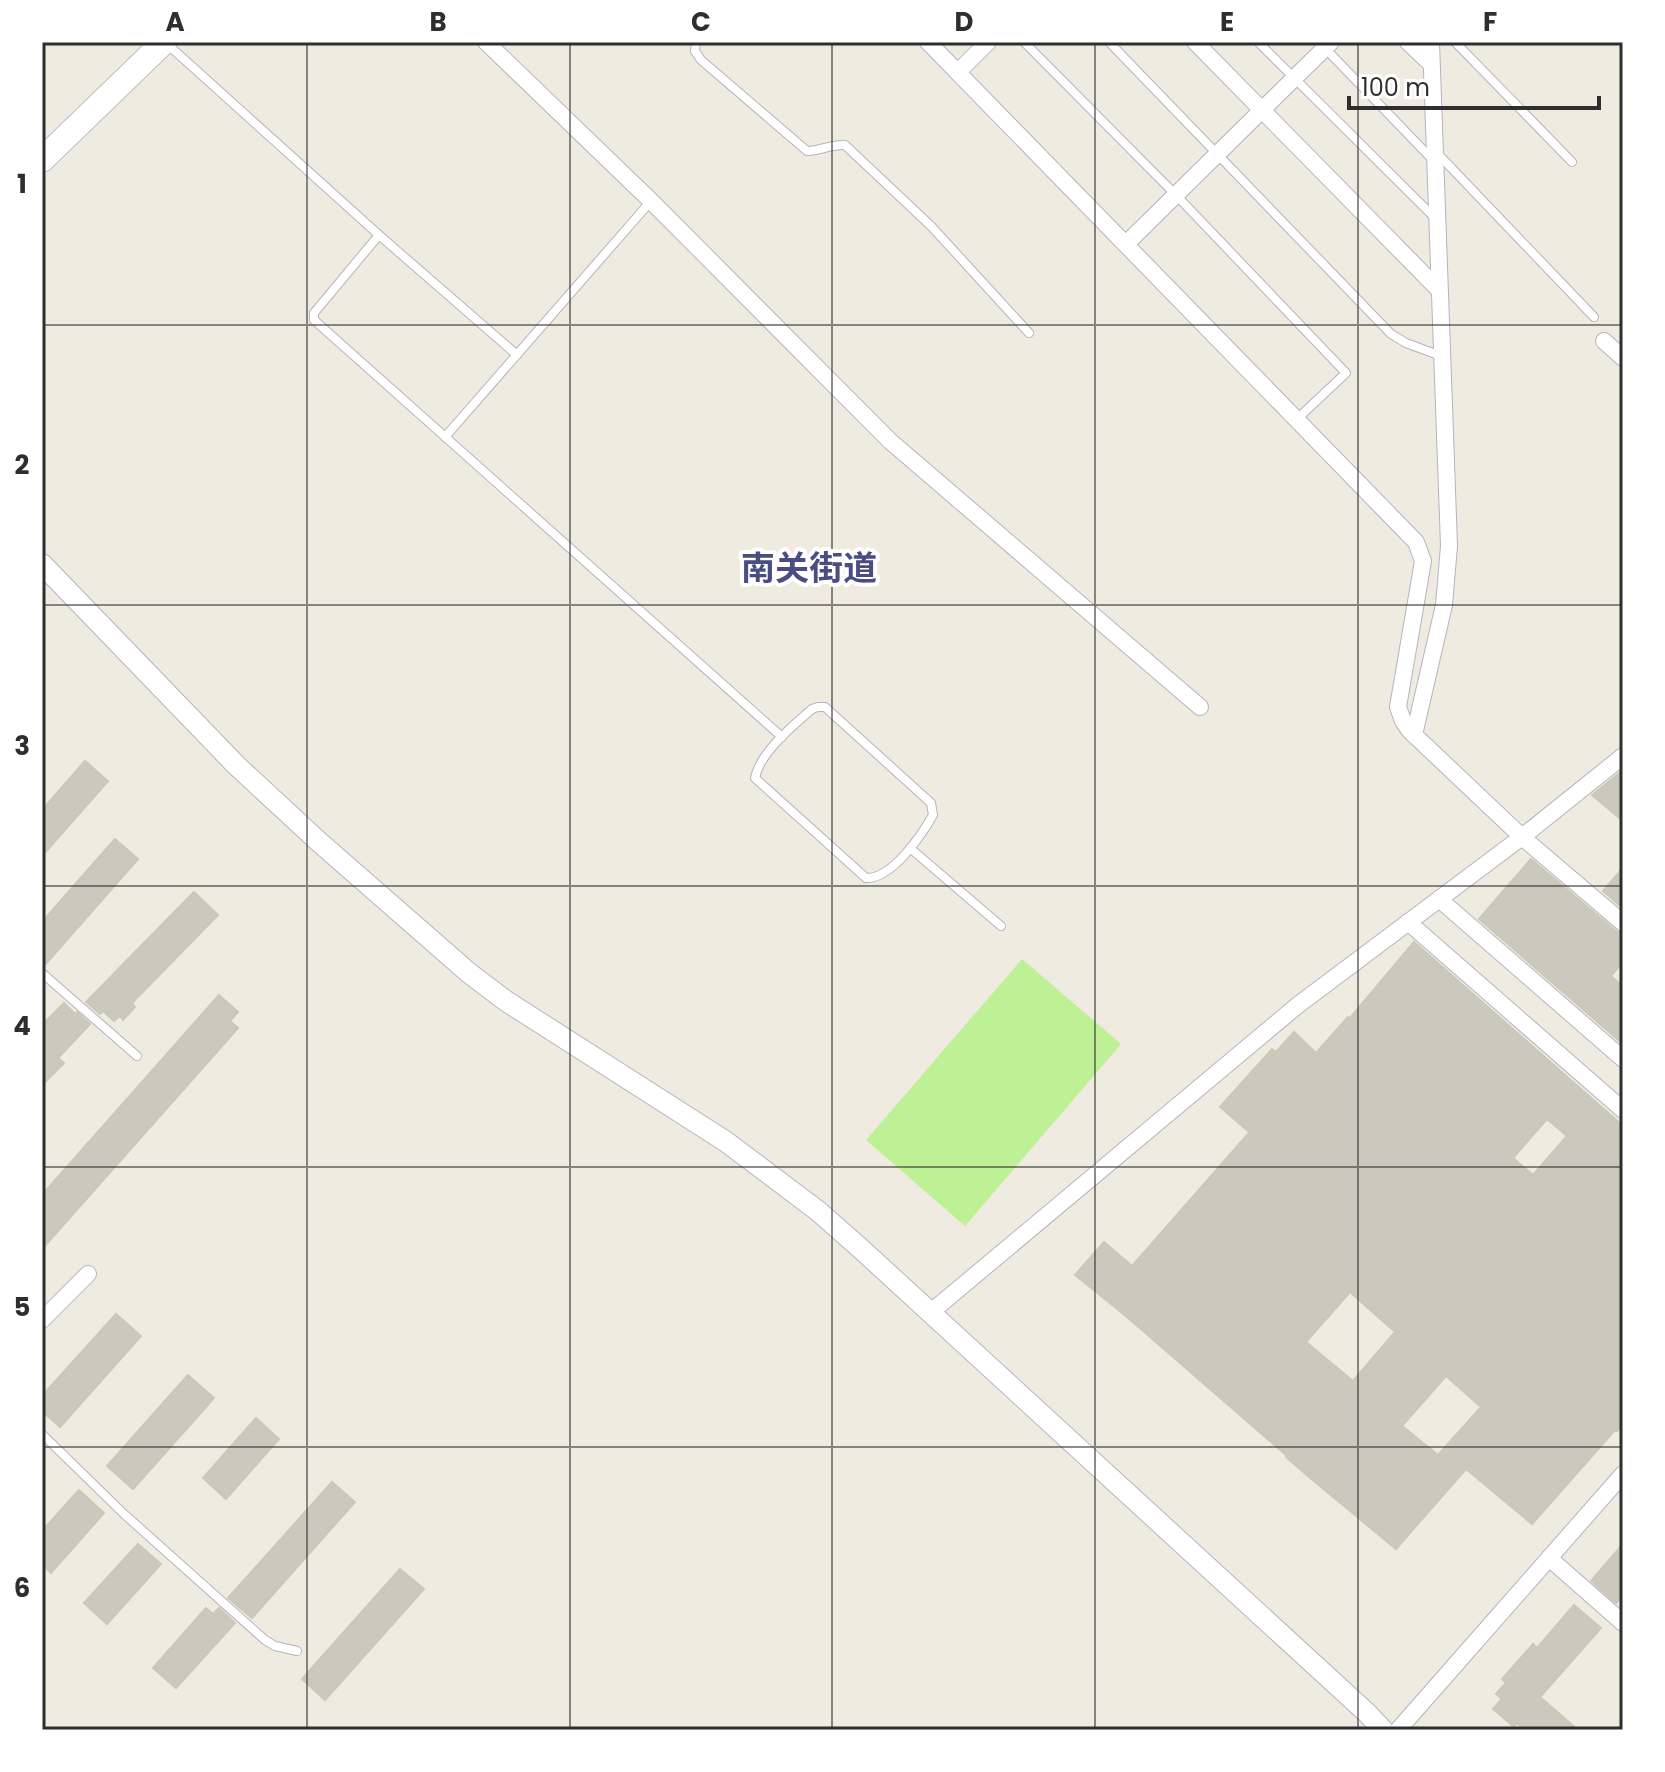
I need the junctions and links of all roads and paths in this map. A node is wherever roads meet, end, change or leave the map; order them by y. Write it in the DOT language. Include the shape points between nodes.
graph roads {
  1 [pos="165,42"];
  2 [pos="486,42"];
  3 [pos="696,42"];
  4 [pos="928,42"];
  5 [pos="988,42"];
  6 [pos="1024,42"];
  7 [pos="1109,42"];
  8 [pos="1195,42"];
  9 [pos="1258,42"];
  10 [pos="1408,42"];
  11 [pos="1431,42"];
  12 [pos="1455,42"];
  13 [pos="1325,44"];
  14 [pos="1431,64"];
  15 [pos="958,72"];
  16 [pos="1294,79"];
  17 [pos="1262,110"];
  18 [pos="1217,154"];
  19 [pos="1435,157"];
  20 [pos="42,160"];
  21 [pos="1572,162"];
  22 [pos="1176,195"];
  23 [pos="651,201"];
  24 [pos="1437,221"];
  25 [pos="379,235"];
  26 [pos="1126,244"];
  27 [pos="1439,290"];
  28 [pos="1594,317"];
  29 [pos="1029,333"];
  30 [pos="1604,341"];
  31 [pos="517,355"];
  32 [pos="1441,356"];
  33 [pos="1623,358"];
  34 [pos="1297,419"];
  35 [pos="445,437"];
  36 [pos="1449,546"];
  37 [pos="1420,551"];
  38 [pos="42,564"];
  39 [pos="1200,707"];
  40 [pos="1414,735"];
  41 [pos="782,737"];
  42 [pos="1623,756"];
  43 [pos="1522,837"];
  44 [pos="910,848"];
  45 [pos="1439,899"];
  46 [pos="1408,922"];
  47 [pos="1623,923"];
  48 [pos="1001,926"];
  49 [pos="42,973"];
  50 [pos="137,1056"];
  51 [pos="1623,1059"];
  52 [pos="1623,1110"];
  53 [pos="88,1274"];
  54 [pos="931,1312"];
  55 [pos="42,1320"];
  56 [pos="42,1434"];
  57 [pos="1623,1474"];
  58 [pos="1549,1558"];
  59 [pos="1623,1623"];
  60 [pos="297,1651"];
  61 [pos="1383,1730"];
  62 [pos="1398,1730"];
  1 -- 20 [label="main road"];
  1 -- 25 [label="lane"];
  2 -- 23 [label="street"];
  3 -- 29 [label="lane" via="701,60 807,151 845,145 931,226"];
  4 -- 15 [label="street"];
  5 -- 15 [label="street"];
  6 -- 22 [label="lane"];
  7 -- 18 [label="lane"];
  8 -- 17 [label="street"];
  9 -- 16 [label="lane"];
  10 -- 14 [label="street"];
  11 -- 14 [label="street"];
  12 -- 21 [label="lane"];
  13 -- 16 [label="street"];
  13 -- 19 [label="lane"];
  14 -- 19 [label="street"];
  15 -- 26 [label="street"];
  16 -- 17 [label="street"];
  16 -- 24 [label="lane"];
  17 -- 18 [label="street"];
  17 -- 27 [label="street"];
  18 -- 22 [label="street"];
  18 -- 32 [label="lane" via="1391,334"];
  19 -- 24 [label="street"];
  19 -- 28 [label="lane"];
  22 -- 26 [label="street"];
  22 -- 34 [label="lane" via="1346,373"];
  23 -- 31 [label="lane"];
  23 -- 39 [label="street" via="890,441"];
  24 -- 27 [label="street"];
  25 -- 31 [label="lane"];
  25 -- 35 [label="lane" via="314,313 314,320"];
  26 -- 34 [label="street"];
  27 -- 32 [label="street"];
  30 -- 33 [label="street"];
  31 -- 35 [label="lane"];
  32 -- 36 [label="street"];
  34 -- 37 [label="street"];
  35 -- 41 [label="lane"];
  36 -- 37 [label="street"];
  36 -- 40 [label="street" via="1444,605"];
  37 -- 40 [label="street" via="1423,561 1398,707"];
  38 -- 54 [label="street" via="236,765 446,953 506,1001 725,1141 818,1211"];
  40 -- 43 [label="street"];
  41 -- 44 [label="lane" via="812,709 825,707 931,803 933,815"];
  41 -- 44 [label="lane" via="755,778 866,878 885,872"];
  42 -- 43 [label="street"];
  43 -- 45 [label="street"];
  43 -- 47 [label="street"];
  44 -- 48 [label="lane"];
  45 -- 46 [label="street"];
  45 -- 51 [label="street"];
  46 -- 52 [label="street"];
  46 -- 54 [label="street" via="1298,1005"];
  49 -- 50 [label="lane"];
  53 -- 55 [label="street"];
  54 -- 61 [label="street"];
  56 -- 60 [label="lane" via="265,1640"];
  57 -- 58 [label="street"];
  58 -- 59 [label="street"];
  58 -- 62 [label="street"];
}
